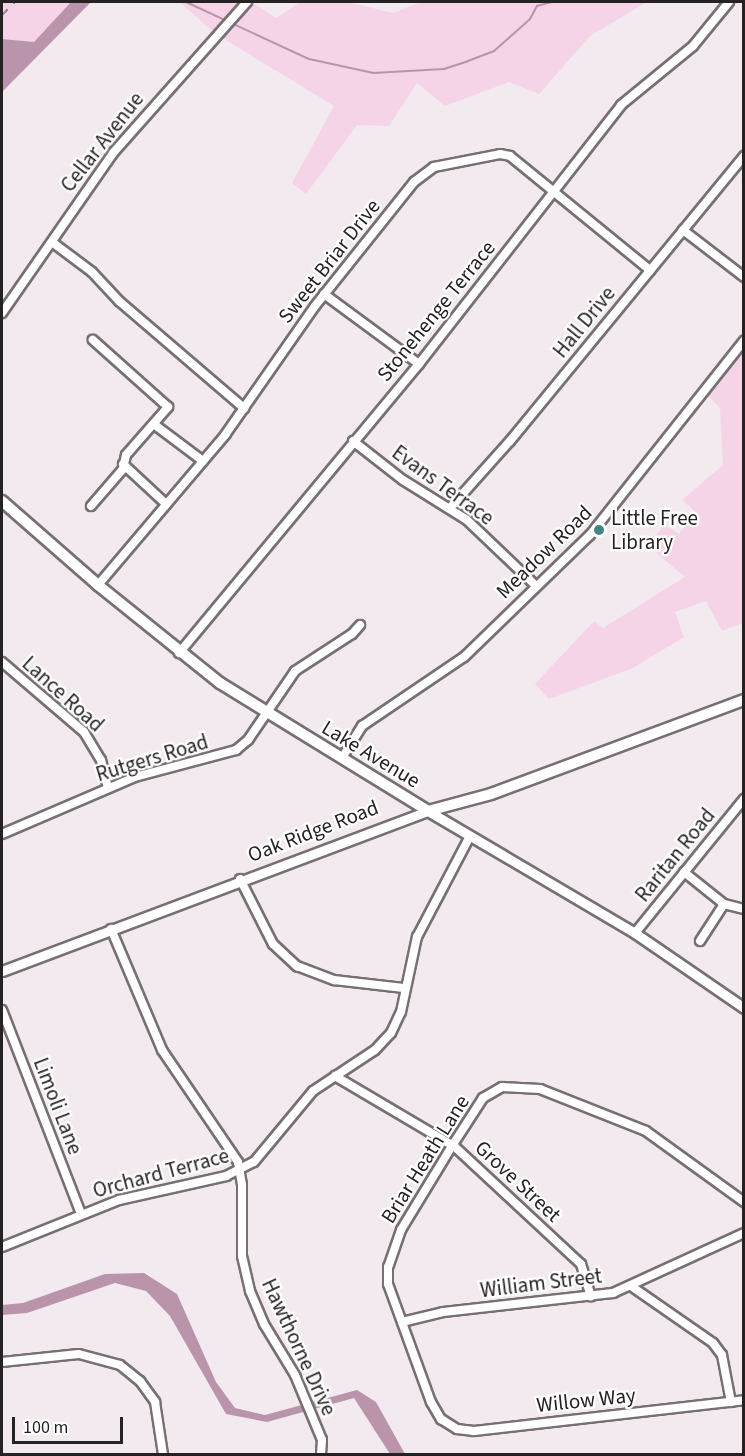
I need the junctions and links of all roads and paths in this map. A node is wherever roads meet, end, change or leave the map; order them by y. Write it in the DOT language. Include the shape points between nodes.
graph roads {
  1 [pos="729,2"];
  2 [pos="246,3"];
  3 [pos="744,156"];
  4 [pos="555,190"];
  5 [pos="683,230"];
  6 [pos="52,242"];
  7 [pos="650,270"];
  8 [pos="744,277"];
  9 [pos="324,294"];
  10 [pos="2,314"];
  11 [pos="93,340"];
  12 [pos="744,341"];
  13 [pos="419,364"];
  14 [pos="244,408"];
  15 [pos="155,424"];
  16 [pos="353,441"];
  17 [pos="203,461"];
  18 [pos="123,464"];
  19 [pos="2,501"];
  20 [pos="166,504"];
  21 [pos="91,506"];
  22 [pos="450,508"];
  23 [pos="98,585"];
  24 [pos="535,585"];
  25 [pos="360,625"];
  26 [pos="179,653"];
  27 [pos="2,662"];
  28 [pos="744,700"];
  29 [pos="265,713"];
  30 [pos="342,758"];
  31 [pos="108,788"];
  32 [pos="744,799"];
  33 [pos="428,811"];
  34 [pos="2,834"];
  35 [pos="470,836"];
  36 [pos="684,872"];
  37 [pos="240,879"];
  38 [pos="724,904"];
  39 [pos="744,909"];
  40 [pos="111,929"];
  41 [pos="635,933"];
  42 [pos="700,941"];
  43 [pos="2,971"];
  44 [pos="404,988"];
  45 [pos="744,1008"];
  46 [pos="2,1010"];
  47 [pos="335,1076"];
  48 [pos="452,1146"];
  49 [pos="241,1170"];
  50 [pos="744,1202"];
  51 [pos="81,1214"];
  52 [pos="744,1233"];
  53 [pos="2,1247"];
  54 [pos="631,1286"];
  55 [pos="591,1298"];
  56 [pos="402,1322"];
  57 [pos="2,1362"];
  58 [pos="744,1400"];
  59 [pos="731,1402"];
  60 [pos="438,1415"];
  61 [pos="164,1455"];
  62 [pos="321,1455"];
  1 -- 4 [label="street, Stonehenge Terrace" via="693,46 621,105"];
  2 -- 6 [label="street, Cellar Avenue" via="113,153"];
  3 -- 5 [label="street, Hall Drive"];
  4 -- 7 [label="street, Sweet Briar Drive"];
  4 -- 9 [label="street, Sweet Briar Drive" via="506,154 434,167 414,182"];
  4 -- 13 [label="street, Stonehenge Terrace"];
  5 -- 7 [label="street, Hall Drive"];
  5 -- 8 [label="street"];
  6 -- 10 [label="street, Cellar Avenue"];
  6 -- 14 [label="street" via="92,272 119,301"];
  7 -- 22 [label="street, Hall Drive"];
  9 -- 13 [label="street"];
  9 -- 14 [label="street, Sweet Briar Drive"];
  11 -- 15 [label="street" via="168,407"];
  12 -- 24 [label="street, Meadow Road" via="603,521"];
  13 -- 16 [label="street, Stonehenge Terrace"];
  14 -- 17 [label="street, Sweet Briar Drive"];
  15 -- 17 [label="street"];
  15 -- 18 [label="street" via="126,455"];
  16 -- 22 [label="street, Evans Terrace" via="403,480"];
  16 -- 26 [label="street, Stonehenge Terrace"];
  17 -- 20 [label="street, Sweet Briar Drive"];
  18 -- 20 [label="street"];
  18 -- 21 [label="street" via="123,469"];
  19 -- 23 [label="main road, Lake Avenue"];
  20 -- 23 [label="street, Sweet Briar Drive"];
  22 -- 24 [label="street, Evans Terrace"];
  23 -- 26 [label="main road, Lake Avenue"];
  24 -- 30 [label="street, Meadow Road" via="464,657 362,726"];
  25 -- 29 [label="street, Rutgers Road" via="295,671"];
  26 -- 29 [label="main road, Lake Avenue"];
  27 -- 31 [label="street, Lance Road" via="84,732 98,753"];
  28 -- 33 [label="main road, Oak Ridge Road" via="491,794"];
  29 -- 30 [label="main road, Lake Avenue"];
  29 -- 31 [label="street, Rutgers Road" via="248,740 236,750"];
  30 -- 33 [label="main road, Lake Avenue"];
  31 -- 34 [label="street, Rutgers Road"];
  32 -- 36 [label="street, Raritan Road"];
  33 -- 35 [label="street, Lake Avenue"];
  33 -- 37 [label="street, Oak Ridge Road"];
  35 -- 41 [label="street, Lake Avenue"];
  35 -- 44 [label="street, Orchard Terrace" via="426,917"];
  36 -- 38 [label="street"];
  36 -- 41 [label="street, Raritan Road"];
  37 -- 40 [label="street, Oak Ridge Road"];
  37 -- 44 [label="street" via="273,944 297,966 334,980"];
  38 -- 39 [label="street"];
  38 -- 42 [label="street"];
  40 -- 43 [label="street, Oak Ridge Road"];
  40 -- 49 [label="street, Hawthorne Drive" via="162,1050 232,1149"];
  41 -- 45 [label="street, Lake Avenue"];
  44 -- 47 [label="street, Orchard Terrace" via="401,1012 386,1040"];
  46 -- 51 [label="street, Limoli Lane"];
  47 -- 48 [label="street, Grove Street"];
  47 -- 49 [label="street, Orchard Terrace" via="294,1110 254,1162"];
  48 -- 50 [label="street, Briar Heath Lane" via="490,1092 519,1086 540,1089 646,1131"];
  48 -- 55 [label="street, Grove Street" via="581,1264"];
  48 -- 56 [label="street, Briar Heath Lane" via="394,1247 388,1284"];
  49 -- 51 [label="street, Orchard Terrace" via="145,1193"];
  49 -- 62 [label="street, Hawthorne Drive" via="242,1256 250,1291 322,1440"];
  51 -- 53 [label="street, Orchard Terrace"];
  52 -- 54 [label="street, William Street"];
  54 -- 55 [label="street, William Street"];
  54 -- 59 [label="street" via="713,1343 722,1355"];
  55 -- 56 [label="street, William Street" via="443,1312"];
  56 -- 60 [label="street, Briar Heath Lane"];
  57 -- 61 [label="street" via="79,1354 120,1365 140,1381 154,1402"];
  58 -- 59 [label="street, Willow Way"];
  59 -- 60 [label="street, Willow Way" via="474,1431 457,1429"];
}
